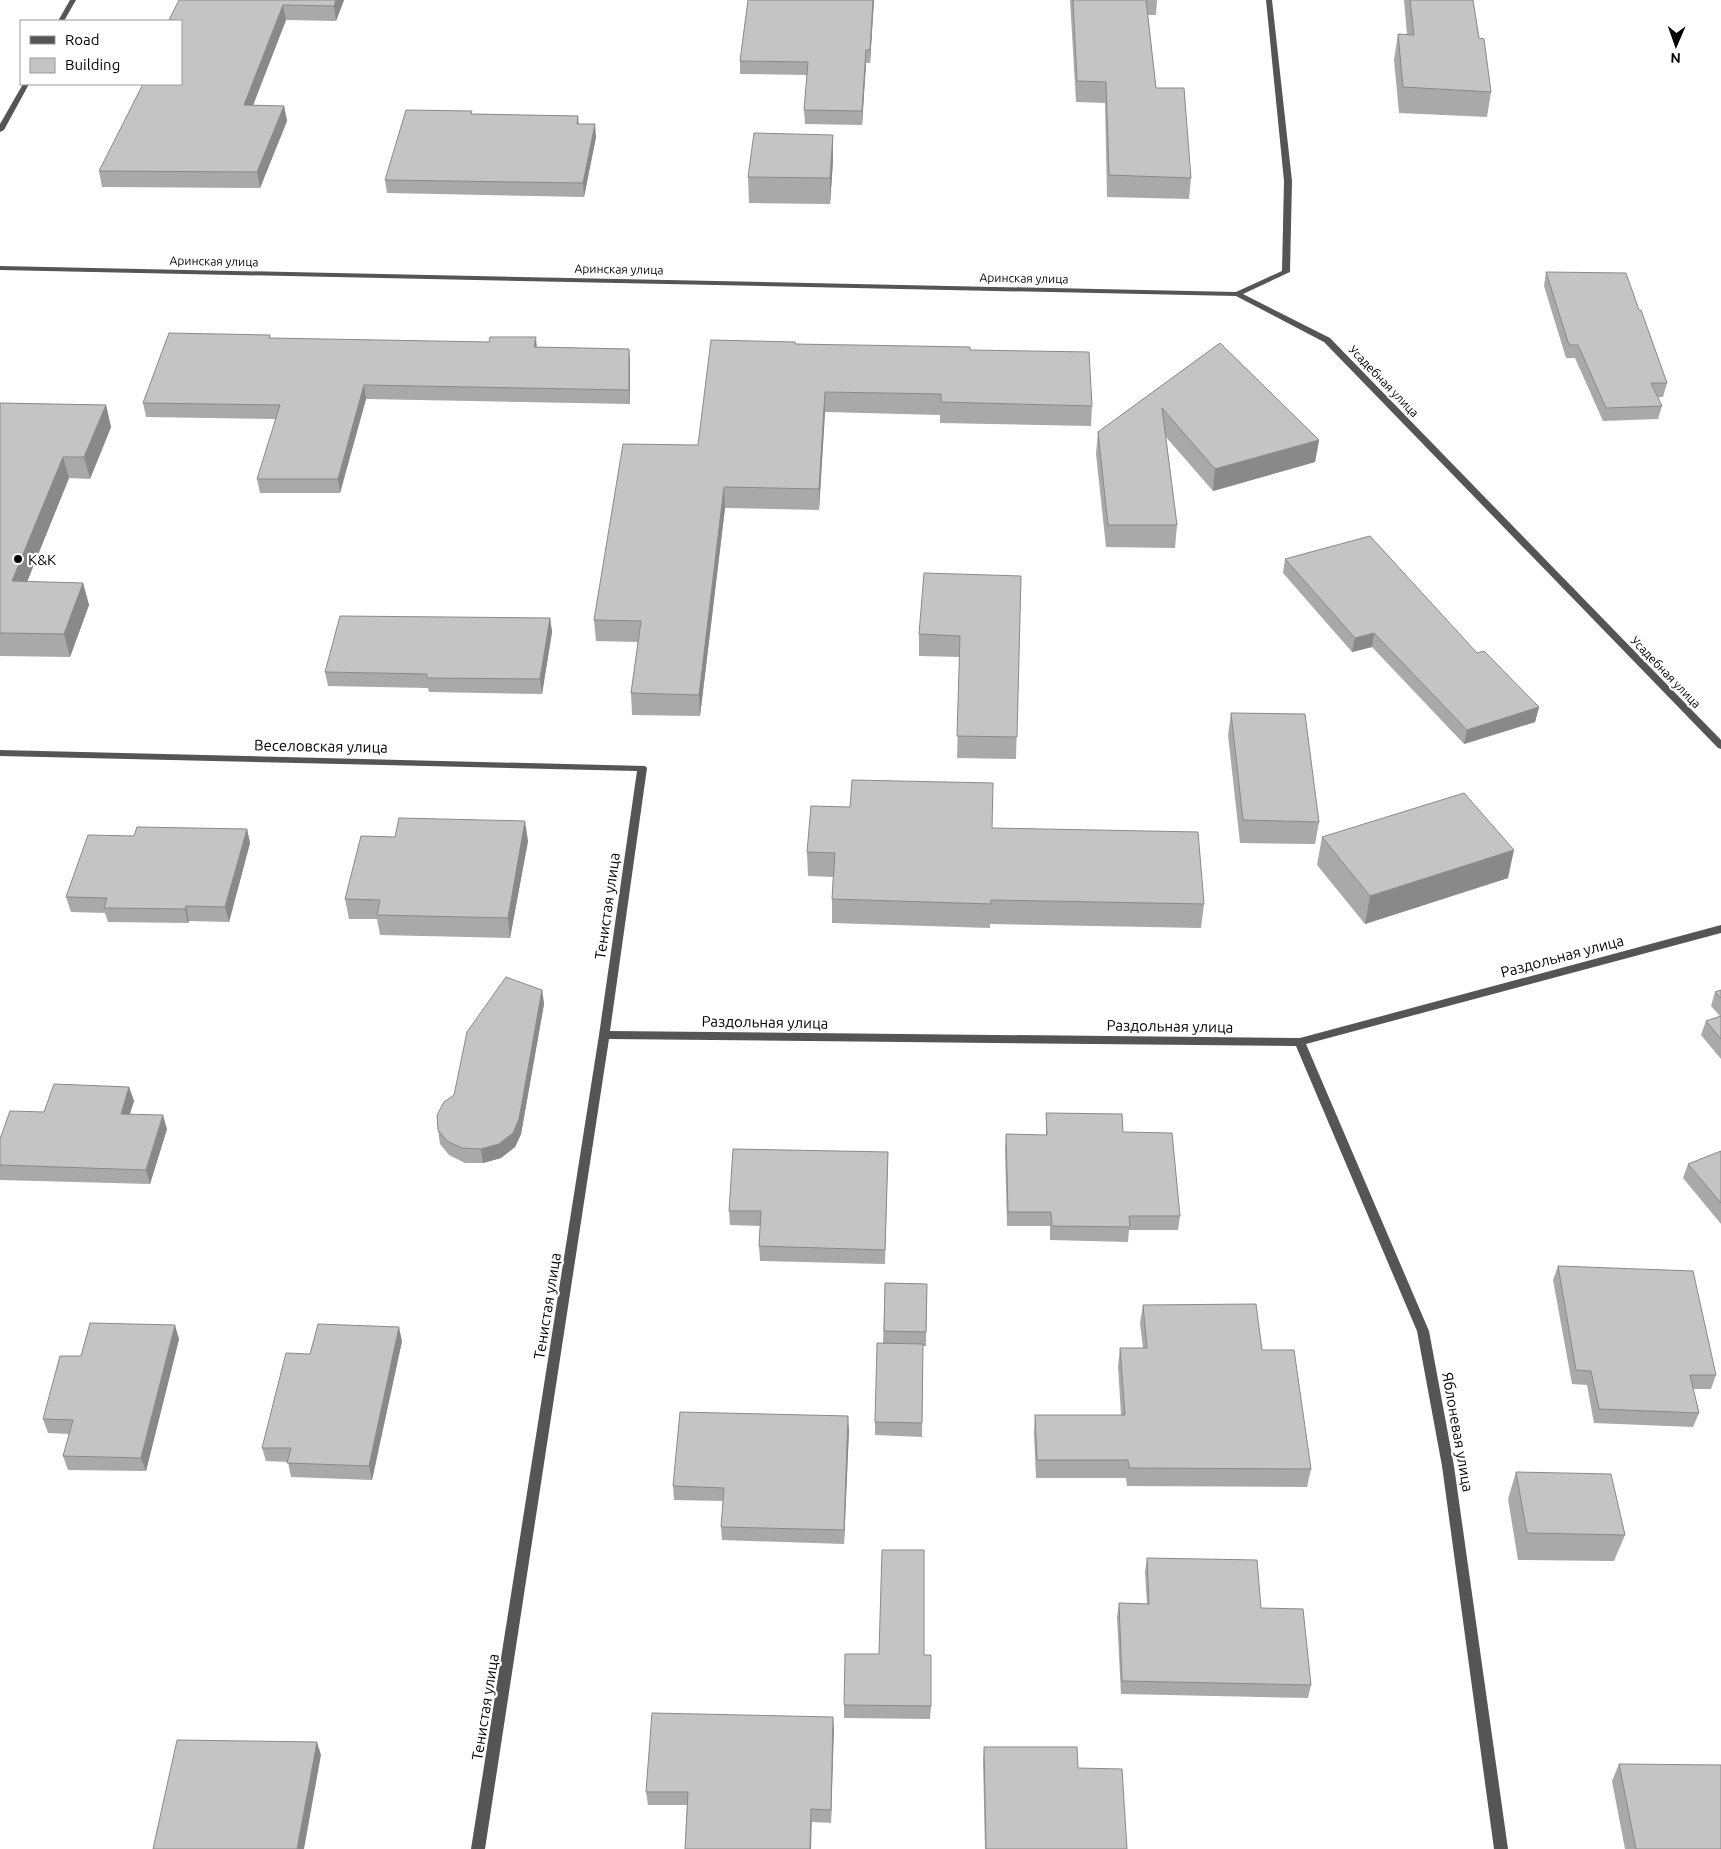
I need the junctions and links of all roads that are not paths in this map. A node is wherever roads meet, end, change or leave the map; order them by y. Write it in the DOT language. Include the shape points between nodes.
graph roads {
  1 [pos="73,0"];
  2 [pos="1269,0"];
  3 [pos="62,20"];
  4 [pos="25,85"];
  5 [pos="0,130"];
  6 [pos="0,268"];
  7 [pos="1237,294"];
  8 [pos="1721,746"];
  9 [pos="0,753"];
  10 [pos="642,768"];
  11 [pos="1721,929"];
  12 [pos="604,1035"];
  13 [pos="1300,1042"];
  14 [pos="478,1849"];
  15 [pos="1501,1849"];
  1 -- 3 [label="street"];
  2 -- 7 [label="street" via="1288,181 1286,272"];
  4 -- 5 [label="street"];
  6 -- 7 [label="street, Аринская улица"];
  7 -- 8 [label="street, Усадебная улица" via="1327,340"];
  9 -- 10 [label="street, Веселовская улица"];
  10 -- 12 [label="street, Тенистая улица"];
  11 -- 13 [label="street, Раздольная улица"];
  12 -- 13 [label="street, Раздольная улица"];
  12 -- 14 [label="street, Тенистая улица"];
  13 -- 15 [label="street, Яблоневая улица" via="1423,1331 1448,1466"];
}
